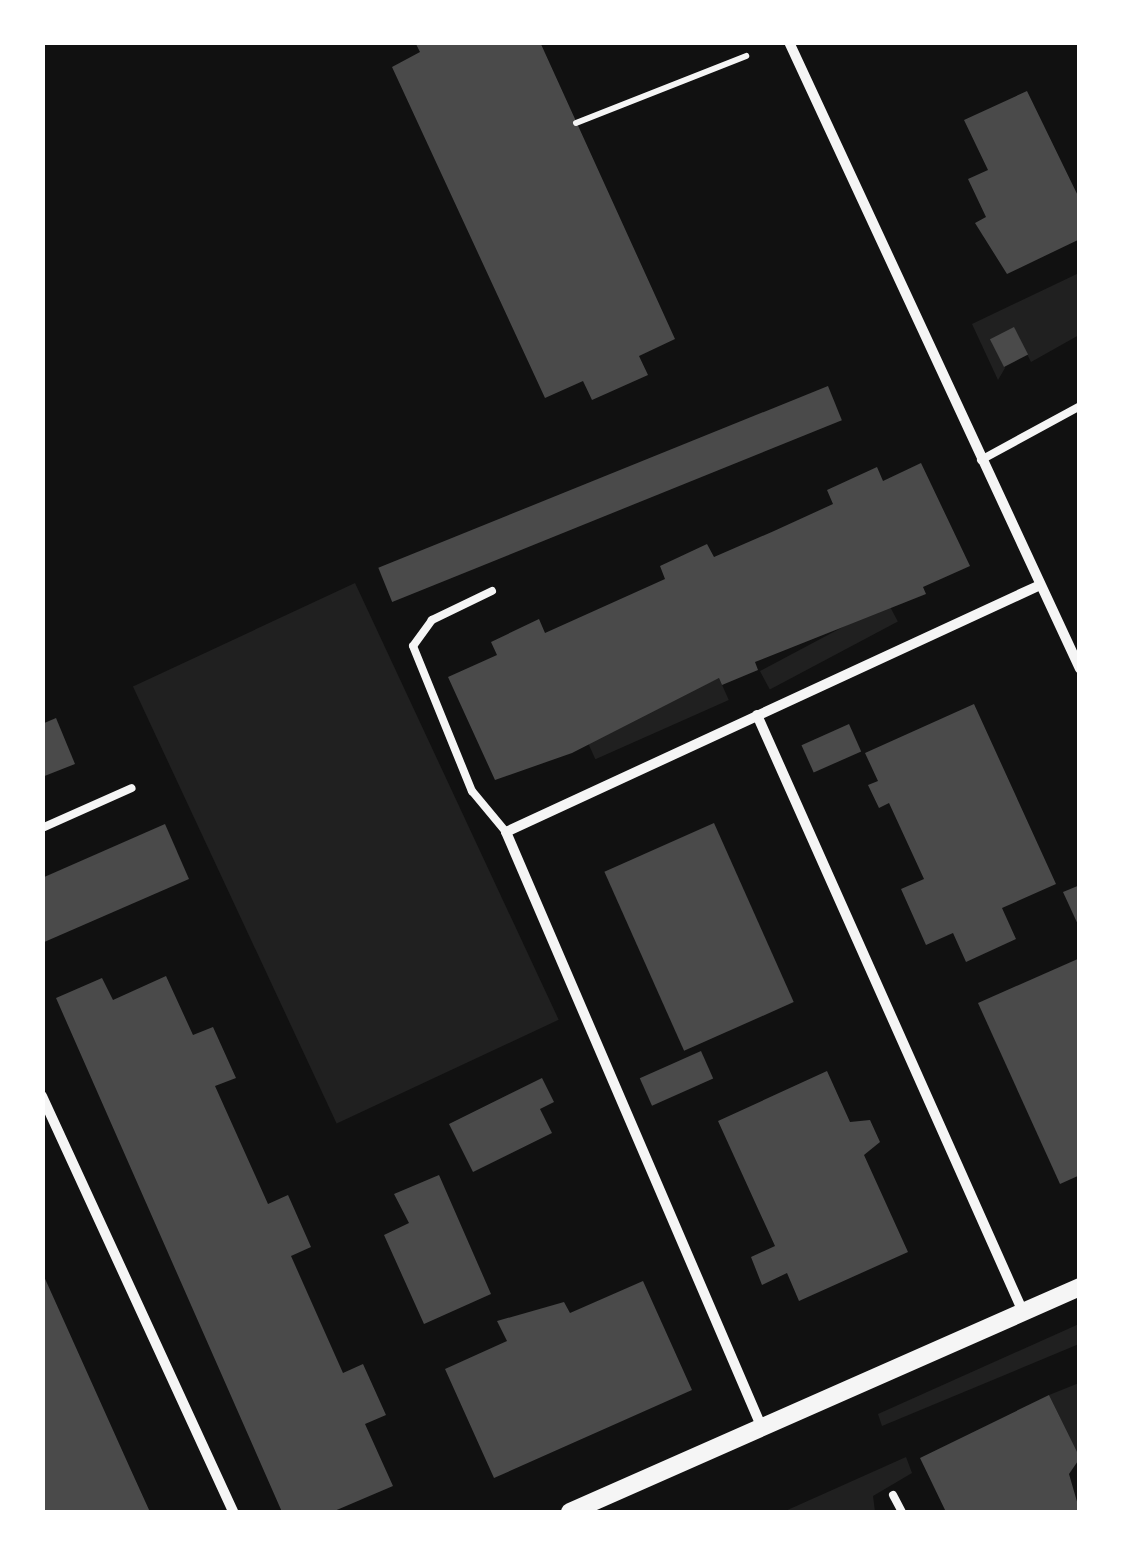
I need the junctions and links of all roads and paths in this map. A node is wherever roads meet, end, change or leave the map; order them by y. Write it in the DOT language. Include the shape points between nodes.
graph roads {
  1 [pos="789,42"];
  2 [pos="746,56"];
  3 [pos="576,123"];
  4 [pos="1080,406"];
  5 [pos="982,460"];
  6 [pos="1040,585"];
  7 [pos="492,591"];
  8 [pos="1080,669"];
  9 [pos="758,715"];
  10 [pos="132,788"];
  11 [pos="42,828"];
  12 [pos="506,832"];
  13 [pos="42,1096"];
  14 [pos="1080,1287"];
  15 [pos="1023,1312"];
  16 [pos="762,1428"];
  17 [pos="893,1495"];
  18 [pos="233,1512"];
  19 [pos="570,1512"];
  20 [pos="902,1512"];
  1 -- 5 [label="street"];
  2 -- 3 [label="path"];
  4 -- 5 [label="lane"];
  5 -- 6 [label="street"];
  6 -- 8 [label="street"];
  6 -- 9 [label="street"];
  7 -- 12 [label="lane" via="432,620 414,646 472,790"];
  9 -- 12 [label="street"];
  9 -- 15 [label="street"];
  10 -- 11 [label="lane"];
  12 -- 16 [label="street"];
  13 -- 18 [label="street"];
  14 -- 15 [label="street"];
  15 -- 16 [label="street"];
  16 -- 19 [label="street"];
  17 -- 20 [label="lane"];
}
